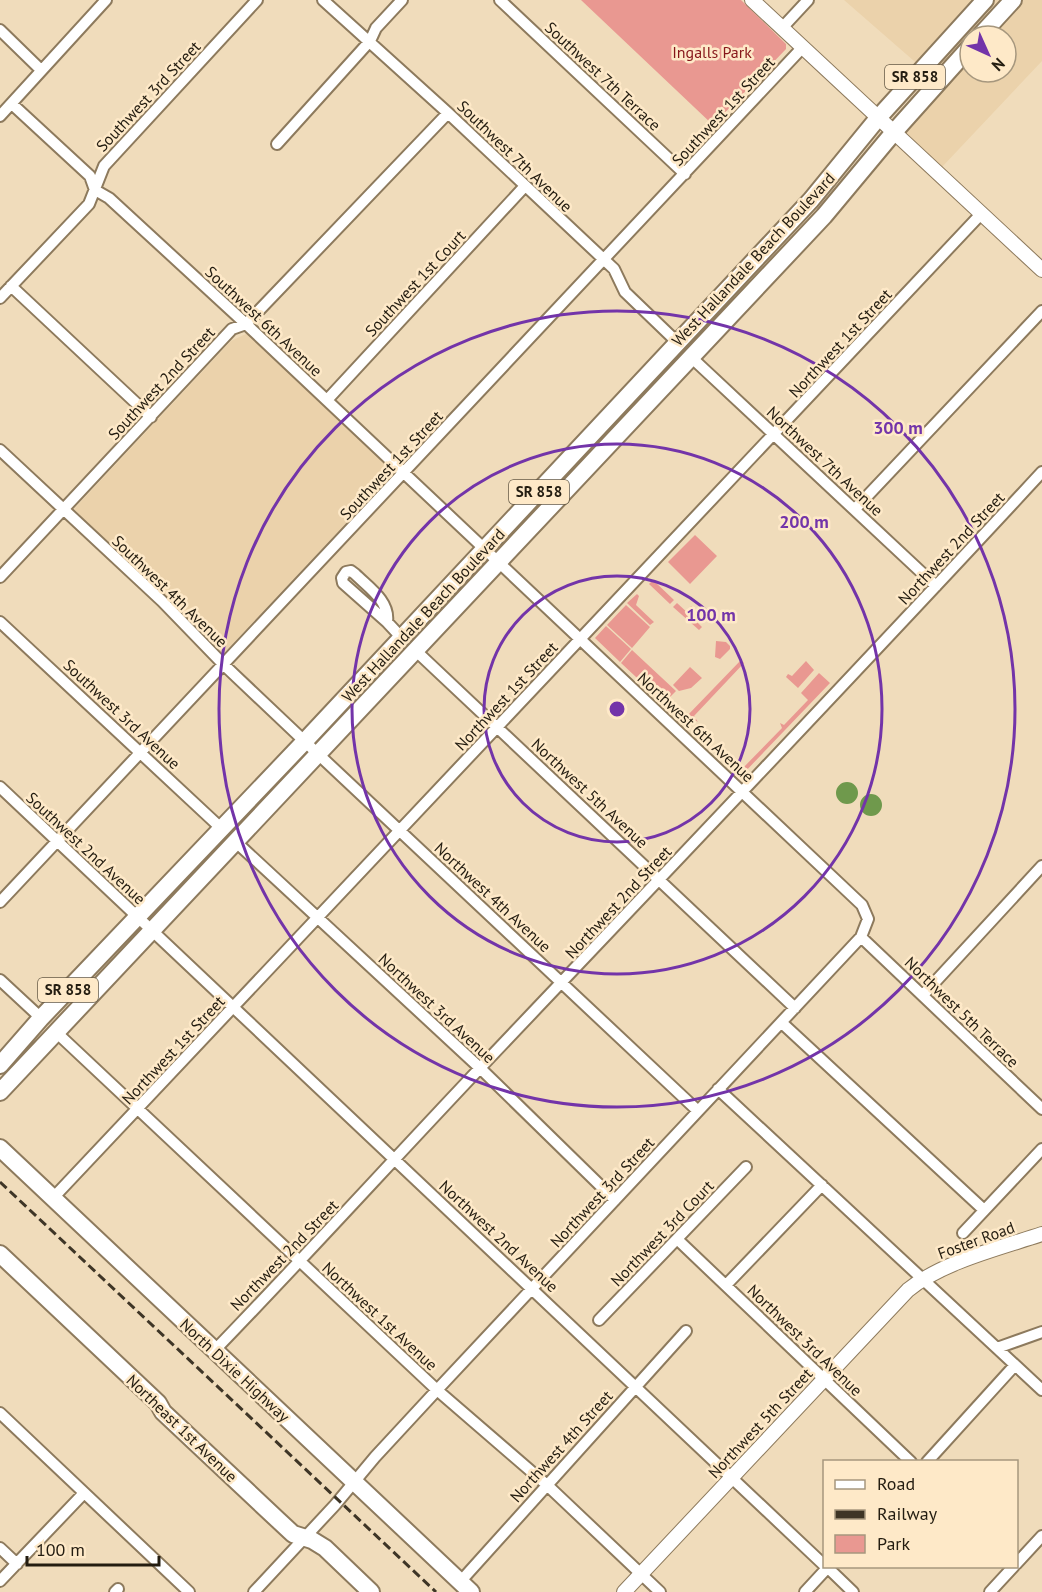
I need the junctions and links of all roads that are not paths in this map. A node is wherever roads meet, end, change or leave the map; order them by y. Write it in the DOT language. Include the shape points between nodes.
graph roads {
  1 [pos="106,0"];
  2 [pos="256,0"];
  3 [pos="323,0"];
  4 [pos="402,0"];
  5 [pos="500,0"];
  6 [pos="752,0"];
  7 [pos="808,0"];
  8 [pos="985,0"];
  9 [pos="999,0"];
  10 [pos="1013,0"];
  11 [pos="979,24"];
  12 [pos="990,24"];
  13 [pos="782,28"];
  14 [pos="0,30"];
  15 [pos="370,41"];
  16 [pos="802,48"];
  17 [pos="958,60"];
  18 [pos="41,70"];
  19 [pos="12,104"];
  20 [pos="448,113"];
  21 [pos="0,116"];
  22 [pos="878,118"];
  23 [pos="894,132"];
  24 [pos="277,144"];
  25 [pos="686,174"];
  26 [pos="525,186"];
  27 [pos="95,190"];
  28 [pos="981,214"];
  29 [pos="604,260"];
  30 [pos="1042,270"];
  31 [pos="11,286"];
  32 [pos="0,298"];
  33 [pos="1042,311"];
  34 [pos="700,318"];
  35 [pos="246,324"];
  36 [pos="677,342"];
  37 [pos="693,358"];
  38 [pos="666,386"];
  39 [pos="327,400"];
  40 [pos="151,417"];
  41 [pos="774,434"];
  42 [pos="0,450"];
  43 [pos="404,472"];
  44 [pos="1042,472"];
  45 [pos="64,509"];
  46 [pos="855,510"];
  47 [pos="485,550"];
  48 [pos="498,562"];
  49 [pos="0,577"];
  50 [pos="936,586"];
  51 [pos="387,621"];
  52 [pos="0,622"];
  53 [pos="401,637"];
  54 [pos="581,639"];
  55 [pos="415,650"];
  56 [pos="224,664"];
  57 [pos="497,727"];
  58 [pos="305,741"];
  59 [pos="141,752"];
  60 [pos="318,754"];
  61 [pos="0,787"];
  62 [pos="743,792"];
  63 [pos="222,829"];
  64 [pos="400,830"];
  65 [pos="57,841"];
  66 [pos="236,842"];
  67 [pos="1042,866"];
  68 [pos="660,879"];
  69 [pos="0,902"];
  70 [pos="138,917"];
  71 [pos="318,918"];
  72 [pos="868,919"];
  73 [pos="152,930"];
  74 [pos="861,937"];
  75 [pos="0,980"];
  76 [pos="562,983"];
  77 [pos="923,995"];
  78 [pos="233,1008"];
  79 [pos="795,1008"];
  80 [pos="41,1018"];
  81 [pos="782,1023"];
  82 [pos="57,1033"];
  83 [pos="0,1065"];
  84 [pos="480,1068"];
  85 [pos="718,1089"];
  86 [pos="0,1092"];
  87 [pos="138,1109"];
  88 [pos="1042,1109"];
  89 [pos="698,1111"];
  90 [pos="0,1148"];
  91 [pos="1042,1149"];
  92 [pos="395,1159"];
  93 [pos="746,1167"];
  94 [pos="822,1185"];
  95 [pos="52,1198"];
  96 [pos="615,1200"];
  97 [pos="984,1210"];
  98 [pos="963,1233"];
  99 [pos="1042,1234"];
  100 [pos="678,1239"];
  101 [pos="0,1254"];
  102 [pos="300,1262"];
  103 [pos="922,1278"];
  104 [pos="727,1284"];
  105 [pos="532,1289"];
  106 [pos="599,1320"];
  107 [pos="686,1331"];
  108 [pos="1042,1332"];
  109 [pos="997,1348"];
  110 [pos="214,1351"];
  111 [pos="1015,1365"];
  112 [pos="823,1380"];
  113 [pos="635,1386"];
  114 [pos="437,1390"];
  115 [pos="1042,1390"];
  116 [pos="0,1413"];
  117 [pos="910,1460"];
  118 [pos="928,1460"];
  119 [pos="732,1477"];
  120 [pos="354,1482"];
  121 [pos="547,1485"];
  122 [pos="84,1494"];
  123 [pos="1042,1536"];
  124 [pos="304,1537"];
  125 [pos="0,1548"];
  126 [pos="1018,1561"];
  127 [pos="823,1562"];
  128 [pos="16,1564"];
  129 [pos="825,1568"];
  130 [pos="829,1568"];
  131 [pos="1012,1568"];
  132 [pos="641,1574"];
  133 [pos="0,1581"];
  134 [pos="465,1587"];
  135 [pos="189,1592"];
  136 [pos="254,1592"];
  137 [pos="371,1592"];
  138 [pos="624,1592"];
  139 [pos="660,1592"];
  140 [pos="805,1592"];
  141 [pos="853,1592"];
  142 [pos="990,1592"];
  1 -- 18 [label="street"];
  2 -- 27 [label="street, Southwest 3rd Street" via="104,166"];
  3 -- 15 [label="street, Southwest 7th Avenue"];
  4 -- 15 [label="street" via="376,28"];
  5 -- 25 [label="street, Southwest 7th Terrace"];
  6 -- 13 [label="street"];
  7 -- 13 [label="street"];
  8 -- 22 [label="main road, West Hallandale Beach Boulevard / SR 858"];
  9 -- 11 [label="main road"];
  10 -- 12 [label="main road"];
  13 -- 16 [label="street"];
  14 -- 18 [label="street"];
  15 -- 20 [label="street, Southwest 7th Avenue"];
  15 -- 24 [label="street"];
  16 -- 22 [label="street"];
  16 -- 25 [label="street, Southwest 1st Street"];
  17 -- 23 [label="main road, West Hallandale Beach Boulevard / SR 858"];
  18 -- 19 [label="street"];
  19 -- 21 [label="street"];
  19 -- 27 [label="street, Southwest 6th Avenue" via="90,176"];
  20 -- 26 [label="street, Southwest 7th Avenue"];
  20 -- 35 [label="street, Southwest 2nd Street"];
  22 -- 23 [label="street"];
  22 -- 34 [label="main road, West Hallandale Beach Boulevard / SR 858" via="811,200"];
  23 -- 28 [label="street"];
  23 -- 37 [label="main road, West Hallandale Beach Boulevard / SR 858" via="824,216"];
  25 -- 29 [label="street, Southwest 1st Street"];
  26 -- 29 [label="street, Southwest 7th Avenue"];
  26 -- 39 [label="street, Southwest 1st Court"];
  27 -- 31 [label="street, Southwest 3rd Street" via="89,204"];
  27 -- 35 [label="street, Southwest 6th Avenue" via="109,198"];
  28 -- 30 [label="street"];
  28 -- 41 [label="street, Northwest 1st Street"];
  29 -- 36 [label="street, Southwest 7th Avenue" via="617,273 625,292"];
  29 -- 43 [label="street, Southwest 1st Street"];
  31 -- 32 [label="street, Southwest 3rd Street"];
  31 -- 40 [label="street"];
  33 -- 46 [label="street"];
  34 -- 36 [label="main road, West Hallandale Beach Boulevard / SR 858"];
  34 -- 37 [label="main road" via="690,352"];
  35 -- 39 [label="street, Southwest 6th Avenue"];
  35 -- 40 [label="street, Southwest 2nd Street" via="231,329"];
  36 -- 38 [label="main road" via="677,359"];
  36 -- 47 [label="main road, West Hallandale Beach Boulevard / SR 858"];
  37 -- 38 [label="main road, West Hallandale Beach Boulevard / SR 858"];
  37 -- 41 [label="street, Northwest 7th Avenue"];
  38 -- 48 [label="main road, West Hallandale Beach Boulevard / SR 858"];
  39 -- 43 [label="street, Southwest 6th Avenue"];
  40 -- 45 [label="street, Southwest 2nd Street"];
  41 -- 46 [label="street, Northwest 7th Avenue"];
  41 -- 54 [label="street, Northwest 1st Street"];
  42 -- 45 [label="street, Southwest 4th Avenue"];
  43 -- 47 [label="street, Southwest 6th Avenue"];
  43 -- 56 [label="street, Southwest 1st Street"];
  44 -- 50 [label="street, Northwest 2nd Street"];
  45 -- 49 [label="street, Southwest 2nd Street"];
  45 -- 56 [label="street, Southwest 4th Avenue"];
  46 -- 50 [label="street, Northwest 7th Avenue"];
  47 -- 48 [label="street, Southwest 6th Avenue"];
  47 -- 53 [label="main road, West Hallandale Beach Boulevard / SR 858"];
  48 -- 54 [label="street, Northwest 6th Avenue"];
  48 -- 55 [label="main road, West Hallandale Beach Boulevard / SR 858"];
  50 -- 62 [label="street, Northwest 2nd Street"];
  51 -- 51 [label="street" via="343,582 346,572 355,573 384,602"];
  51 -- 53 [label="street"];
  52 -- 59 [label="street, Southwest 3rd Avenue"];
  53 -- 58 [label="main road, West Hallandale Beach Boulevard / SR 858"];
  54 -- 57 [label="street, Northwest 1st Street"];
  54 -- 62 [label="street, Northwest 6th Avenue"];
  55 -- 57 [label="street, Northwest 5th Avenue"];
  55 -- 60 [label="main road, West Hallandale Beach Boulevard / SR 858"];
  56 -- 58 [label="street, Southwest 4th Avenue"];
  56 -- 59 [label="street, Southwest 1st Street"];
  57 -- 64 [label="street, Northwest 1st Street"];
  57 -- 68 [label="street, Northwest 5th Avenue"];
  58 -- 60 [label="street, Southwest 4th Avenue"];
  58 -- 63 [label="main road, West Hallandale Beach Boulevard / SR 858"];
  59 -- 63 [label="street, Southwest 3rd Avenue"];
  59 -- 65 [label="street, Southwest 1st Street"];
  60 -- 64 [label="street, Northwest 4th Avenue"];
  60 -- 66 [label="main road, West Hallandale Beach Boulevard / SR 858"];
  61 -- 65 [label="street, Southwest 2nd Avenue"];
  62 -- 68 [label="street, Northwest 2nd Street"];
  62 -- 72 [label="street, Northwest 6th Avenue" via="862,905"];
  63 -- 70 [label="main road, West Hallandale Beach Boulevard / SR 858"];
  64 -- 71 [label="street, Northwest 1st Street"];
  64 -- 76 [label="street, Northwest 4th Avenue"];
  65 -- 69 [label="street, Southwest 1st Street"];
  65 -- 70 [label="street, Southwest 2nd Avenue"];
  66 -- 71 [label="street, Northwest 3rd Avenue"];
  66 -- 73 [label="main road, West Hallandale Beach Boulevard / SR 858"];
  67 -- 77 [label="street"];
  68 -- 76 [label="street, Northwest 2nd Street"];
  68 -- 79 [label="street, Northwest 5th Avenue"];
  70 -- 73 [label="street, Southwest 2nd Avenue"];
  70 -- 80 [label="main road, West Hallandale Beach Boulevard / SR 858"];
  71 -- 78 [label="street, Northwest 1st Street"];
  71 -- 84 [label="street, Northwest 3rd Avenue"];
  72 -- 74 [label="street, Northwest 3rd Street"];
  73 -- 78 [label="street, Northwest 2nd Avenue"];
  73 -- 82 [label="main road, West Hallandale Beach Boulevard / SR 858"];
  74 -- 77 [label="street, Northwest 5th Terrace"];
  74 -- 79 [label="street, Northwest 3rd Street"];
  75 -- 80 [label="street"];
  76 -- 84 [label="street, Northwest 2nd Street"];
  76 -- 89 [label="street, Northwest 4th Avenue"];
  77 -- 88 [label="street, Northwest 5th Terrace"];
  78 -- 87 [label="street, Northwest 1st Street"];
  78 -- 92 [label="street, Northwest 2nd Avenue"];
  79 -- 81 [label="street, Northwest 3rd Street"];
  80 -- 83 [label="main road, West Hallandale Beach Boulevard / SR 858"];
  81 -- 85 [label="street, Northwest 3rd Street"];
  81 -- 97 [label="street"];
  82 -- 86 [label="main road, West Hallandale Beach Boulevard / SR 858"];
  82 -- 87 [label="street, Northwest 1st Avenue"];
  84 -- 92 [label="street, Northwest 2nd Street"];
  84 -- 96 [label="street, Northwest 3rd Avenue"];
  85 -- 89 [label="street, Northwest 3rd Street"];
  85 -- 94 [label="street"];
  87 -- 95 [label="street, Northwest 1st Street"];
  87 -- 102 [label="street, Northwest 1st Avenue"];
  89 -- 96 [label="street, Northwest 3rd Street"];
  90 -- 95 [label="main road, North Dixie Highway"];
  91 -- 97 [label="street"];
  92 -- 102 [label="street, Northwest 2nd Street"];
  92 -- 105 [label="street, Northwest 2nd Avenue"];
  93 -- 100 [label="street, Northwest 3rd Court"];
  94 -- 103 [label="street"];
  94 -- 104 [label="street"];
  95 -- 110 [label="main road, North Dixie Highway"];
  96 -- 105 [label="street, Northwest 3rd Street"];
  97 -- 98 [label="street"];
  99 -- 103 [label="street, Foster Road"];
  100 -- 104 [label="street, Northwest 3rd Avenue"];
  100 -- 106 [label="street, Northwest 3rd Court"];
  101 -- 124 [label="main road, Northeast 1st Avenue" via="293,1534"];
  102 -- 110 [label="street, Northwest 2nd Street"];
  102 -- 114 [label="street, Northwest 1st Avenue"];
  103 -- 109 [label="street"];
  103 -- 112 [label="street, Northwest 5th Street"];
  104 -- 112 [label="street, Northwest 3rd Avenue"];
  105 -- 113 [label="street, Northwest 2nd Avenue"];
  105 -- 114 [label="street, Northwest 3rd Street"];
  107 -- 113 [label="street, Northwest 4th Street"];
  108 -- 109 [label="street"];
  109 -- 111 [label="street"];
  110 -- 120 [label="main road, North Dixie Highway"];
  111 -- 115 [label="street"];
  111 -- 118 [label="street"];
  112 -- 117 [label="street, Northwest 3rd Avenue"];
  112 -- 119 [label="street, Northwest 5th Street"];
  113 -- 119 [label="street, Northwest 2nd Avenue"];
  113 -- 121 [label="street, Northwest 4th Street"];
  114 -- 120 [label="street, Northwest 3rd Street"];
  114 -- 121 [label="street, Northwest 1st Avenue"];
  116 -- 122 [label="street"];
  119 -- 127 [label="street, Northwest 2nd Avenue"];
  119 -- 132 [label="street, Northwest 5th Street"];
  120 -- 124 [label="street, Northwest 3rd Street"];
  120 -- 134 [label="main road, North Dixie Highway"];
  121 -- 132 [label="street, Northwest 1st Avenue"];
  121 -- 134 [label="street, Northwest 4th Street"];
  122 -- 128 [label="street"];
  122 -- 135 [label="street"];
  123 -- 126 [label="street"];
  124 -- 136 [label="street, Northwest 3rd Street"];
  124 -- 137 [label="main road, Northeast 1st Avenue" via="325,1548"];
  125 -- 128 [label="street"];
  128 -- 133 [label="street"];
  129 -- 140 [label="street"];
  130 -- 141 [label="street, Northwest 2nd Avenue"];
  131 -- 142 [label="street"];
  132 -- 138 [label="street, Northwest 5th Street"];
  132 -- 139 [label="street, Northwest 1st Avenue"];
}
